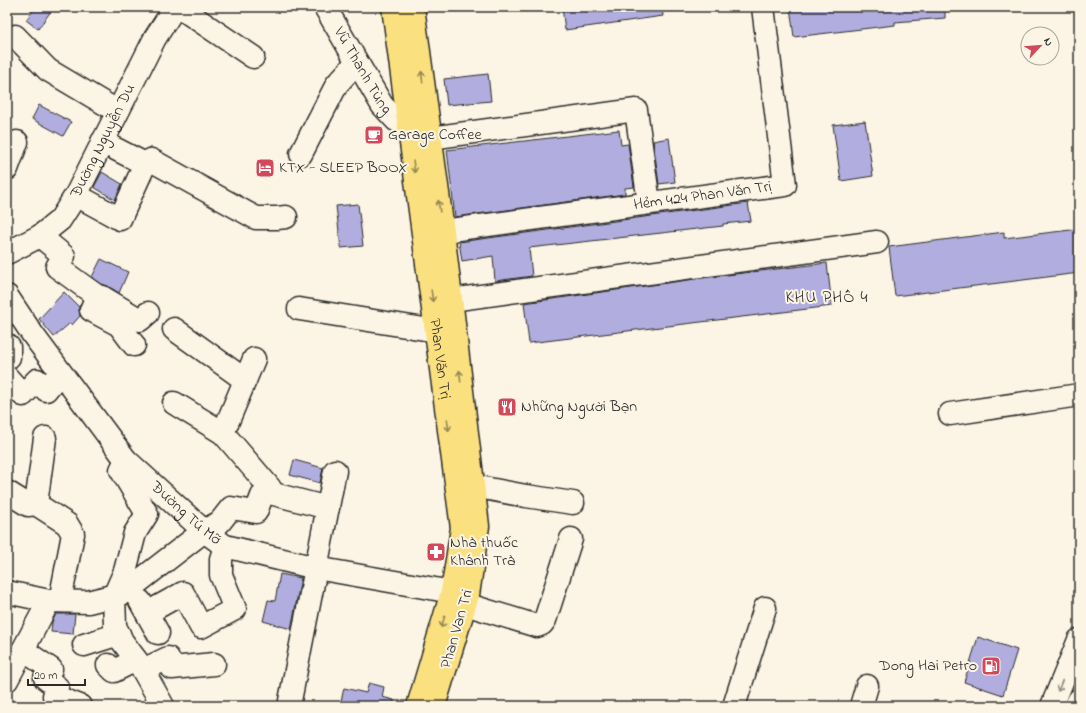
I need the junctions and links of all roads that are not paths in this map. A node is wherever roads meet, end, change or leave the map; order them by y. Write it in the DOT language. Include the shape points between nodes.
graph roads {
  1 [pos="175,7"];
  2 [pos="179,7"];
  3 [pos="325,7"];
  4 [pos="393,7"];
  5 [pos="413,7"];
  6 [pos="762,7"];
  7 [pos="15,36"];
  8 [pos="253,57"];
  9 [pos="356,63"];
  10 [pos="117,111"];
  11 [pos="409,128"];
  12 [pos="430,138"];
  13 [pos="17,142"];
  14 [pos="102,142"];
  15 [pos="300,154"];
  16 [pos="145,164"];
  17 [pos="7,169"];
  18 [pos="76,195"];
  19 [pos="650,203"];
  20 [pos="286,217"];
  21 [pos="443,231"];
  22 [pos="40,236"];
  23 [pos="876,242"];
  24 [pos="7,253"];
  25 [pos="7,296"];
  26 [pos="97,296"];
  27 [pos="451,300"];
  28 [pos="299,309"];
  29 [pos="148,313"];
  30 [pos="174,329"];
  31 [pos="444,340"];
  32 [pos="7,345"];
  33 [pos="134,345"];
  34 [pos="7,359"];
  35 [pos="254,359"];
  36 [pos="60,373"];
  37 [pos="7,377"];
  38 [pos="245,380"];
  39 [pos="1079,395"];
  40 [pos="174,403"];
  41 [pos="950,414"];
  42 [pos="223,433"];
  43 [pos="45,438"];
  44 [pos="126,460"];
  45 [pos="335,471"];
  46 [pos="473,486"];
  47 [pos="7,492"];
  48 [pos="266,492"];
  49 [pos="573,503"];
  50 [pos="36,504"];
  51 [pos="328,508"];
  52 [pos="204,531"];
  53 [pos="571,539"];
  54 [pos="225,546"];
  55 [pos="316,568"];
  56 [pos="7,592"];
  57 [pos="123,592"];
  58 [pos="459,598"];
  59 [pos="54,601"];
  60 [pos="765,608"];
  61 [pos="147,613"];
  62 [pos="158,633"];
  63 [pos="119,634"];
  64 [pos="1079,640"];
  65 [pos="84,645"];
  66 [pos="23,650"];
  67 [pos="214,664"];
  68 [pos="140,665"];
  69 [pos="108,666"];
  70 [pos="7,680"];
  71 [pos="1079,700"];
  72 [pos="80,706"];
  73 [pos="163,706"];
  74 [pos="289,706"];
  75 [pos="418,706"];
  76 [pos="434,706"];
  77 [pos="734,706"];
  78 [pos="1052,706"];
  79 [pos="1076,706"];
  1 -- 10 [label="street, Đường Nguyễn Du" via="155,38"];
  2 -- 8 [label="street"];
  3 -- 9 [label="street, Vũ Thanh Tùng"];
  4 -- 11 [label="main road, Phan Văn Trị"];
  12 -- 5 [label="main road, Phan Văn Trị, one-way"];
  6 -- 19 [label="street, Hẻm 424 Phan Văn Trị" via="785,185"];
  7 -- 10 [label="street" via="48,70"];
  9 -- 11 [label="street, Vũ Thanh Tùng" via="382,105 396,120"];
  9 -- 15 [label="street" via="337,84"];
  10 -- 14 [label="street, Đường Nguyễn Du"];
  11 -- 12 [label="street, Vũ Thanh Tùng"];
  11 -- 31 [label="main road, Phan Văn Trị, one-way"];
  12 -- 19 [label="street" via="636,110"];
  21 -- 12 [label="main road, Phan Văn Trị, one-way"];
  13 -- 17 [label="street"];
  14 -- 16 [label="street"];
  14 -- 18 [label="street, Đường Nguyễn Du"];
  16 -- 18 [label="street" via="120,219"];
  16 -- 20 [label="street" via="151,160 256,218"];
  18 -- 22 [label="street, Đường Nguyễn Du" via="60,220"];
  19 -- 21 [label="street, Hẻm 424 Phan Văn Trị"];
  21 -- 27 [label="main road, Phan Văn Trị"];
  22 -- 24 [label="street, Đường Nguyễn Du"];
  22 -- 26 [label="street" via="64,256 57,267"];
  23 -- 27 [label="street"];
  25 -- 36 [label="street, Đường Tú Mỡ"];
  26 -- 29 [label="street" via="140,320"];
  26 -- 33 [label="street" via="91,310 120,325"];
  27 -- 31 [label="main road, Phan Văn Trị"];
  28 -- 31 [label="street"];
  30 -- 38 [label="street"];
  46 -- 31 [label="main road, Phan Văn Trị, one-way"];
  31 -- 58 [label="main road, Phan Văn Trị, one-way" via="462,528"];
  32 -- 34 [label="street"];
  35 -- 38 [label="street"];
  36 -- 37 [label="street" via="46,390 37,380 23,395"];
  36 -- 44 [label="street, Đường Tú Mỡ"];
  38 -- 42 [label="street"];
  39 -- 41 [label="street"];
  40 -- 42 [label="street"];
  42 -- 48 [label="street" via="270,488"];
  43 -- 50 [label="street"];
  44 -- 52 [label="street, Đường Tú Mỡ"];
  44 -- 57 [label="street" via="121,470 147,514 135,533 125,570"];
  45 -- 51 [label="street"];
  46 -- 49 [label="street"];
  46 -- 58 [label="main road, Phan Van Tri" via="478,526 468,595"];
  47 -- 50 [label="street" via="28,505"];
  48 -- 51 [label="street"];
  48 -- 52 [label="street" via="256,512 231,508 220,522"];
  50 -- 59 [label="street" via="67,524 73,534"];
  51 -- 55 [label="street"];
  52 -- 54 [label="street, Đường Tú Mỡ"];
  52 -- 57 [label="street"];
  53 -- 58 [label="street, Đường Tú Mỡ" via="542,624 537,626"];
  54 -- 55 [label="street, Đường Tú Mỡ"];
  54 -- 61 [label="street" via="221,559 221,575 236,609 201,627 183,593"];
  55 -- 58 [label="street, Đường Tú Mỡ"];
  55 -- 74 [label="street"];
  56 -- 59 [label="street"];
  57 -- 59 [label="street" via="88,602"];
  57 -- 61 [label="street"];
  57 -- 63 [label="street" via="115,626"];
  58 -- 75 [label="main road, Phan Văn Trị, one-way"];
  58 -- 76 [label="main road, Phan Van Tri"];
  59 -- 66 [label="street"];
  60 -- 77 [label="street"];
  61 -- 62 [label="street"];
  63 -- 65 [label="street"];
  63 -- 68 [label="street"];
  64 -- 78 [label="street, one-way"];
  66 -- 70 [label="street"];
  66 -- 72 [label="street" via="51,669 45,678 58,687 54,696"];
  67 -- 68 [label="street" via="172,668 168,658"];
  68 -- 69 [label="street" via="114,671"];
  68 -- 73 [label="street"];
  71 -- 79 [label="street"];
}
